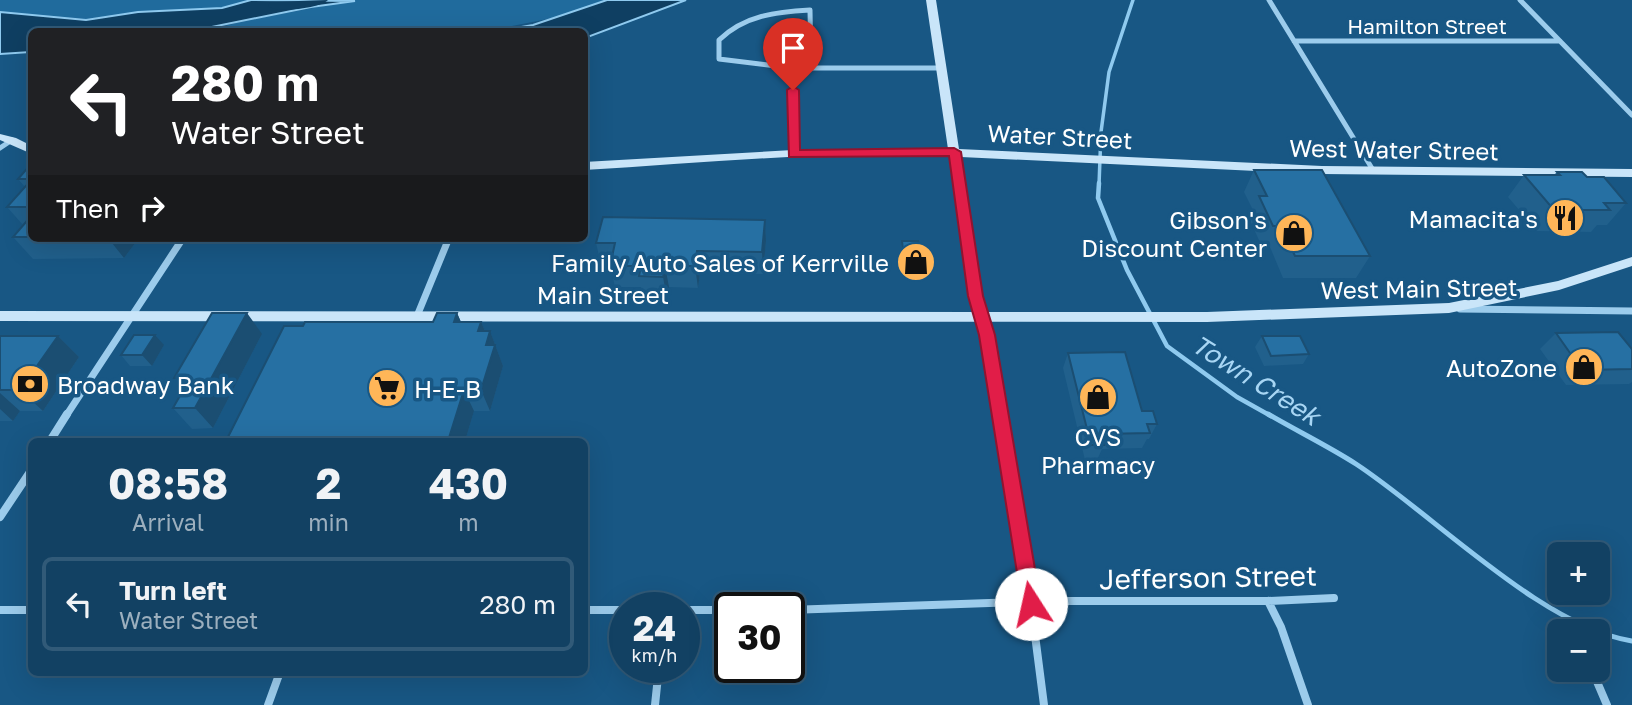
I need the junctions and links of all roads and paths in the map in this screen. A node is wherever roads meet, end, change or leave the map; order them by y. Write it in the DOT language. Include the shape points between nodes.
graph roads {
  1 [pos="806,0"];
  2 [pos="931,0"];
  3 [pos="1269,0"];
  4 [pos="1520,0"];
  5 [pos="810,10"];
  6 [pos="1294,41"];
  7 [pos="1560,41"];
  8 [pos="792,68"];
  9 [pos="811,68"];
  10 [pos="942,68"];
  11 [pos="1632,116"];
  12 [pos="6,139"];
  13 [pos="0,148"];
  14 [pos="28,149"];
  15 [pos="954,152"];
  16 [pos="793,154"];
  17 [pos="1156,161"];
  18 [pos="588,166"];
  19 [pos="1373,170"];
  20 [pos="1632,173"];
  21 [pos="180,242"];
  22 [pos="447,242"];
  23 [pos="1632,261"];
  24 [pos="1449,309"];
  25 [pos="1632,311"];
  26 [pos="0,316"];
  27 [pos="134,316"];
  28 [pos="417,316"];
  29 [pos="982,316"];
  30 [pos="1207,317"];
  31 [pos="52,438"];
  32 [pos="28,475"];
  33 [pos="0,517"];
  34 [pos="1334,598"];
  35 [pos="1268,601"];
  36 [pos="1031,604"];
  37 [pos="805,609"];
  38 [pos="28,610"];
  39 [pos="588,610"];
  40 [pos="609,610"];
  41 [pos="0,611"];
  42 [pos="279,676"];
  43 [pos="1597,682"];
  44 [pos="657,683"];
  45 [pos="268,705"];
  46 [pos="655,705"];
  47 [pos="1044,705"];
  48 [pos="1308,705"];
  49 [pos="1607,705"];
  1 -- 5 [label="street"];
  2 -- 10 [label="street"];
  3 -- 6 [label="street"];
  4 -- 7 [label="street"];
  5 -- 8 [label="street" via="754,17 727,30 719,40 719,59"];
  5 -- 9 [label="street"];
  6 -- 7 [label="street, Hamilton Street"];
  6 -- 19 [label="street"];
  7 -- 11 [label="street"];
  8 -- 9 [label="street"];
  8 -- 16 [label="street"];
  9 -- 10 [label="street"];
  10 -- 15 [label="street"];
  12 -- 13 [label="street"];
  12 -- 14 [label="street"];
  15 -- 16 [label="street, Water Street"];
  15 -- 17 [label="street, Water Street"];
  15 -- 29 [label="street"];
  16 -- 18 [label="street, Water Street"];
  17 -- 19 [label="street, West Water Street"];
  19 -- 20 [label="street, West Water Street"];
  21 -- 27 [label="street"];
  22 -- 28 [label="street"];
  23 -- 24 [label="street" via="1559,285"];
  24 -- 25 [label="street, West Main Street"];
  24 -- 30 [label="street, West Main Street"];
  26 -- 27 [label="street, Main Street"];
  27 -- 28 [label="street, Main Street"];
  27 -- 31 [label="street"];
  28 -- 29 [label="street, Main Street"];
  29 -- 30 [label="street, Main Street"];
  29 -- 36 [label="street"];
  32 -- 33 [label="street"];
  34 -- 35 [label="street, Jefferson Street"];
  35 -- 36 [label="street, Jefferson Street"];
  35 -- 48 [label="street"];
  36 -- 37 [label="street, Jefferson Street"];
  36 -- 47 [label="street"];
  38 -- 41 [label="street"];
  39 -- 40 [label="street"];
  42 -- 45 [label="street"];
  43 -- 49 [label="street"];
  44 -- 46 [label="street"];
}
